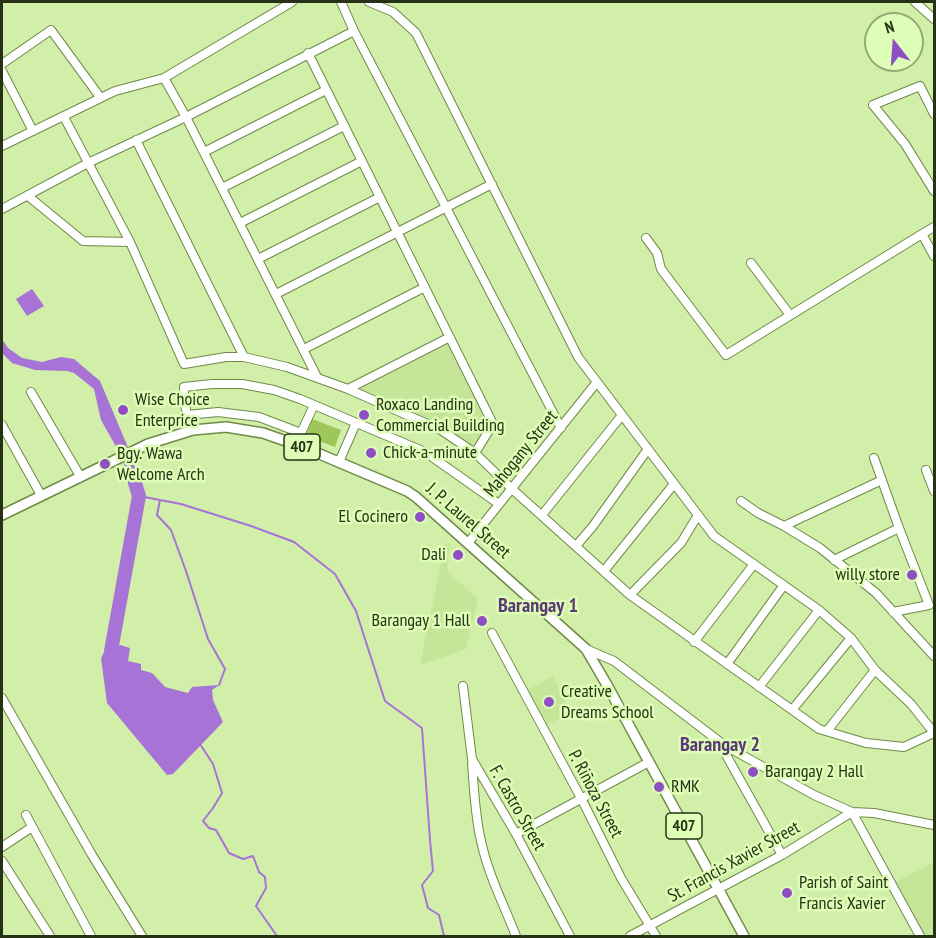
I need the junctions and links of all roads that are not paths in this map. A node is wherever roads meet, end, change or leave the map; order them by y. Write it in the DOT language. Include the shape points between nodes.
graph roads {
  1 [pos="341,2"];
  2 [pos="369,2"];
  3 [pos="915,2"];
  4 [pos="286,3"];
  5 [pos="934,19"];
  6 [pos="354,30"];
  7 [pos="308,53"];
  8 [pos="2,64"];
  9 [pos="2,70"];
  10 [pos="164,78"];
  11 [pos="326,90"];
  12 [pos="100,97"];
  13 [pos="934,114"];
  14 [pos="64,117"];
  15 [pos="186,117"];
  16 [pos="344,126"];
  17 [pos="33,131"];
  18 [pos="136,140"];
  19 [pos="2,146"];
  20 [pos="204,152"];
  21 [pos="362,161"];
  22 [pos="88,163"];
  23 [pos="492,184"];
  24 [pos="222,188"];
  25 [pos="934,191"];
  26 [pos="28,196"];
  27 [pos="380,197"];
  28 [pos="446,207"];
  29 [pos="2,209"];
  30 [pos="240,223"];
  31 [pos="934,227"];
  32 [pos="398,233"];
  33 [pos="922,234"];
  34 [pos="646,238"];
  35 [pos="130,242"];
  36 [pos="934,256"];
  37 [pos="258,259"];
  38 [pos="751,263"];
  39 [pos="425,287"];
  40 [pos="276,294"];
  41 [pos="790,315"];
  42 [pos="450,337"];
  43 [pos="304,349"];
  44 [pos="244,357"];
  45 [pos="317,377"];
  46 [pos="597,382"];
  47 [pos="348,389"];
  48 [pos="31,392"];
  49 [pos="314,405"];
  50 [pos="622,415"];
  51 [pos="356,423"];
  52 [pos="2,425"];
  53 [pos="561,429"];
  54 [pos="648,449"];
  55 [pos="475,453"];
  56 [pos="874,458"];
  57 [pos="339,462"];
  58 [pos="926,470"];
  59 [pos="80,476"];
  60 [pos="882,480"];
  61 [pos="674,484"];
  62 [pos="512,489"];
  63 [pos="934,491"];
  64 [pos="41,495"];
  65 [pos="741,501"];
  66 [pos="496,502"];
  67 [pos="2,512"];
  68 [pos="542,515"];
  69 [pos="698,515"];
  70 [pos="784,526"];
  71 [pos="899,528"];
  72 [pos="468,543"];
  73 [pos="576,546"];
  74 [pos="834,560"];
  75 [pos="754,564"];
  76 [pos="604,571"];
  77 [pos="784,585"];
  78 [pos="630,595"];
  79 [pos="932,605"];
  80 [pos="819,610"];
  81 [pos="893,612"];
  82 [pos="492,633"];
  83 [pos="851,638"];
  84 [pos="694,642"];
  85 [pos="586,649"];
  86 [pos="934,657"];
  87 [pos="727,664"];
  88 [pos="875,670"];
  89 [pos="463,686"];
  90 [pos="759,687"];
  91 [pos="2,698"];
  92 [pos="792,711"];
  93 [pos="827,731"];
  94 [pos="934,733"];
  95 [pos="724,745"];
  96 [pos="472,759"];
  97 [pos="649,762"];
  98 [pos="581,798"];
  99 [pos="852,812"];
  100 [pos="26,815"];
  101 [pos="934,825"];
  102 [pos="32,828"];
  103 [pos="516,834"];
  104 [pos="2,847"];
  105 [pos="782,855"];
  106 [pos="2,861"];
  107 [pos="718,889"];
  108 [pos="650,926"];
  109 [pos="50,936"];
  110 [pos="92,936"];
  111 [pos="141,936"];
  112 [pos="516,936"];
  113 [pos="570,936"];
  114 [pos="630,936"];
  115 [pos="656,936"];
  116 [pos="744,936"];
  117 [pos="920,936"];
  1 -- 6 [label="street"];
  2 -- 23 [label="street" via="393,12 416,33"];
  3 -- 5 [label="street"];
  4 -- 10 [label="street"];
  6 -- 7 [label="street"];
  6 -- 28 [label="street"];
  7 -- 11 [label="street"];
  7 -- 15 [label="street"];
  8 -- 12 [label="street" via="51,30"];
  9 -- 17 [label="street"];
  10 -- 12 [label="street"];
  10 -- 15 [label="street"];
  11 -- 16 [label="street"];
  11 -- 20 [label="street"];
  12 -- 14 [label="street"];
  13 -- 25 [label="street" via="920,86 873,105 905,144"];
  14 -- 17 [label="street"];
  14 -- 22 [label="street"];
  15 -- 18 [label="street"];
  15 -- 20 [label="street"];
  16 -- 21 [label="street"];
  16 -- 24 [label="street"];
  17 -- 19 [label="street"];
  18 -- 22 [label="street"];
  18 -- 44 [label="street"];
  20 -- 24 [label="street"];
  21 -- 27 [label="street"];
  21 -- 30 [label="street"];
  22 -- 26 [label="street"];
  22 -- 35 [label="street"];
  23 -- 28 [label="street"];
  23 -- 46 [label="street" via="578,357"];
  24 -- 30 [label="street"];
  26 -- 29 [label="street"];
  26 -- 35 [label="street" via="83,241"];
  27 -- 32 [label="street"];
  27 -- 37 [label="street"];
  28 -- 32 [label="street"];
  28 -- 53 [label="street"];
  30 -- 37 [label="street"];
  31 -- 33 [label="street"];
  32 -- 39 [label="street"];
  32 -- 40 [label="street"];
  33 -- 36 [label="street"];
  33 -- 41 [label="street"];
  34 -- 41 [label="street" via="657,253 661,268 726,355"];
  35 -- 44 [label="street" via="184,364"];
  37 -- 40 [label="street"];
  38 -- 41 [label="street"];
  39 -- 42 [label="street"];
  39 -- 43 [label="street"];
  40 -- 43 [label="street"];
  42 -- 47 [label="street"];
  42 -- 55 [label="street" via="493,424"];
  43 -- 45 [label="street"];
  44 -- 45 [label="street"];
  45 -- 47 [label="street"];
  46 -- 50 [label="street"];
  46 -- 53 [label="street, Mahogany Street"];
  47 -- 55 [label="street" via="441,430"];
  48 -- 59 [label="street"];
  49 -- 49 [label="street" via="301,433 259,417 218,412 187,415 184,387 242,384 274,390"];
  49 -- 51 [label="street"];
  50 -- 54 [label="street"];
  50 -- 68 [label="street"];
  51 -- 57 [label="street"];
  51 -- 66 [label="street" via="425,452"];
  52 -- 64 [label="street"];
  53 -- 62 [label="street, Mahogany Street"];
  54 -- 61 [label="street"];
  54 -- 73 [label="street"];
  55 -- 62 [label="street"];
  56 -- 60 [label="street"];
  57 -- 59 [label="main road, J. P. Laurel Street / 407" via="263,433 226,427 193,430 148,444"];
  57 -- 72 [label="main road, J. P. Laurel Street / 407" via="417,497"];
  58 -- 63 [label="street"];
  59 -- 64 [label="main road, J. P. Laurel Street / 407"];
  60 -- 70 [label="street"];
  60 -- 71 [label="street"];
  61 -- 69 [label="street"];
  61 -- 76 [label="street"];
  62 -- 68 [label="street"];
  62 -- 72 [label="street, Mahogany Street"];
  64 -- 67 [label="main road, J. P. Laurel Street / 407"];
  65 -- 70 [label="street"];
  68 -- 73 [label="street"];
  69 -- 75 [label="street" via="714,536"];
  69 -- 78 [label="street" via="681,543"];
  70 -- 74 [label="street"];
  71 -- 74 [label="street"];
  71 -- 79 [label="street"];
  72 -- 85 [label="main road, J. P. Laurel Street / 407"];
  73 -- 76 [label="street"];
  74 -- 81 [label="street" via="876,593"];
  75 -- 77 [label="street"];
  75 -- 84 [label="street"];
  76 -- 78 [label="street"];
  77 -- 80 [label="street"];
  77 -- 87 [label="street"];
  78 -- 84 [label="street"];
  79 -- 81 [label="street"];
  80 -- 83 [label="street"];
  80 -- 90 [label="street"];
  81 -- 86 [label="street"];
  82 -- 98 [label="street, P. Riñoza Street"];
  83 -- 88 [label="street"];
  83 -- 92 [label="street"];
  84 -- 87 [label="street"];
  85 -- 95 [label="street" via="614,661"];
  85 -- 97 [label="main road, J. P. Laurel Street / 407"];
  87 -- 90 [label="street"];
  88 -- 93 [label="street"];
  88 -- 94 [label="street" via="911,704"];
  89 -- 96 [label="street, F. Castro Street"];
  90 -- 92 [label="street"];
  91 -- 111 [label="street"];
  92 -- 93 [label="street"];
  93 -- 94 [label="street" via="866,743 904,747"];
  95 -- 99 [label="street"];
  95 -- 105 [label="street"];
  96 -- 103 [label="street, F. Castro Street"];
  96 -- 112 [label="street" via="481,842"];
  97 -- 98 [label="street"];
  97 -- 107 [label="main road, J. P. Laurel Street / 407"];
  98 -- 103 [label="street"];
  98 -- 108 [label="street, P. Riñoza Street"];
  99 -- 101 [label="street"];
  99 -- 105 [label="street, St. Francis Xavier Street"];
  99 -- 117 [label="street"];
  100 -- 102 [label="street"];
  102 -- 104 [label="street"];
  102 -- 110 [label="street"];
  103 -- 113 [label="street, F. Castro Street"];
  105 -- 107 [label="street, St. Francis Xavier Street"];
  106 -- 109 [label="street"];
  107 -- 108 [label="street, St. Francis Xavier Street"];
  107 -- 116 [label="main road, J. P. Laurel Street / 407"];
  108 -- 114 [label="street, St. Francis Xavier Street"];
  108 -- 115 [label="street, P. Riñoza Street"];
}
